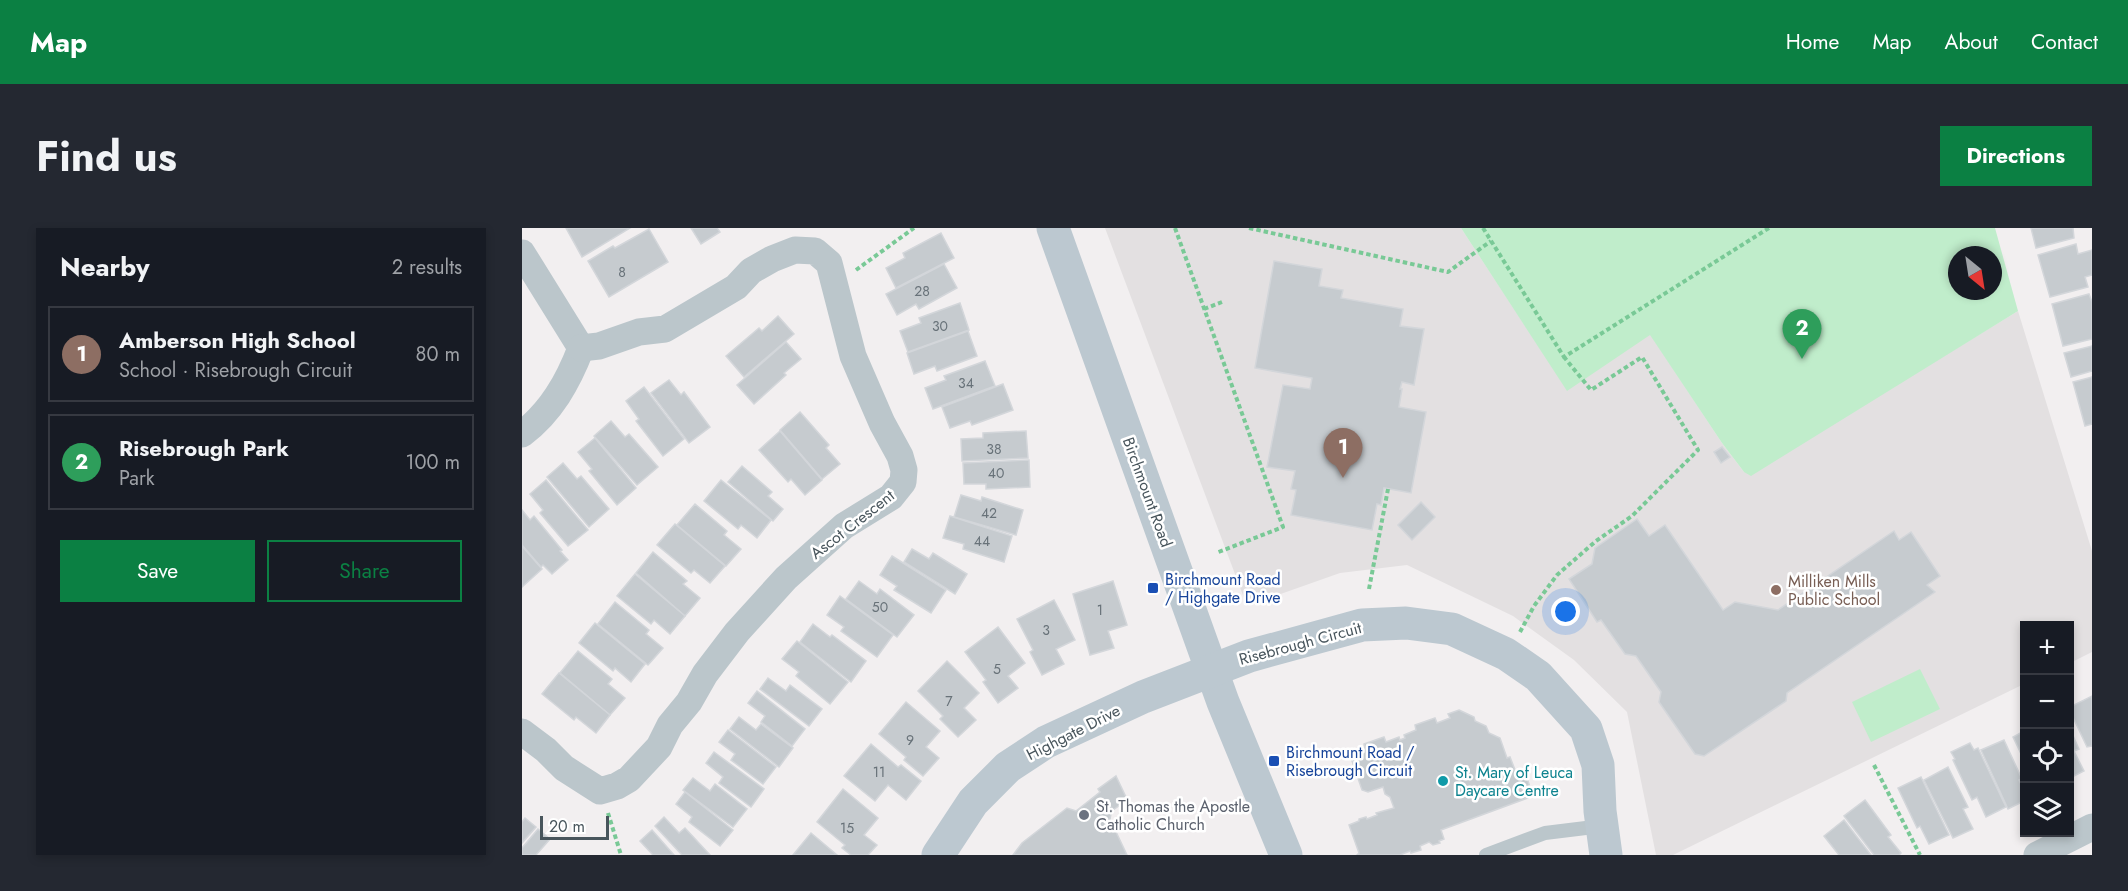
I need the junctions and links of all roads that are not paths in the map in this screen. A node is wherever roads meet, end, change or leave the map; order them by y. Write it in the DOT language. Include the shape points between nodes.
graph roads {
  1 [pos="1053,228"];
  2 [pos="522,253"];
  3 [pos="581,348"];
  4 [pos="522,434"];
  5 [pos="1211,670"];
  6 [pos="522,732"];
  7 [pos="2092,827"];
  8 [pos="1604,841"];
  9 [pos="938,855"];
  10 [pos="1286,855"];
  11 [pos="1486,855"];
  12 [pos="2037,855"];
  1 -- 5 [label="street, Birchmount Road"];
  2 -- 3 [label="street"];
  3 -- 4 [label="street" via="570,378 533,426"];
  3 -- 6 [label="street, Ascot Crescent" via="665,329 736,287 751,271 772,259 795,250 815,251 830,263 853,356 900,456 903,482 891,497 844,526 786,578 737,632 658,747 629,779 600,791 564,768"];
  5 -- 8 [label="street, Risebrough Circuit" via="1291,643 1362,625 1406,623 1452,629 1506,654 1538,676 1586,729 1598,765"];
  5 -- 9 [label="street, Highgate Drive" via="1046,742 1008,767 973,802"];
  5 -- 10 [label="street, Birchmount Road"];
  7 -- 12 [label="street"];
  8 -- 11 [label="lane" via="1545,833"];
}
